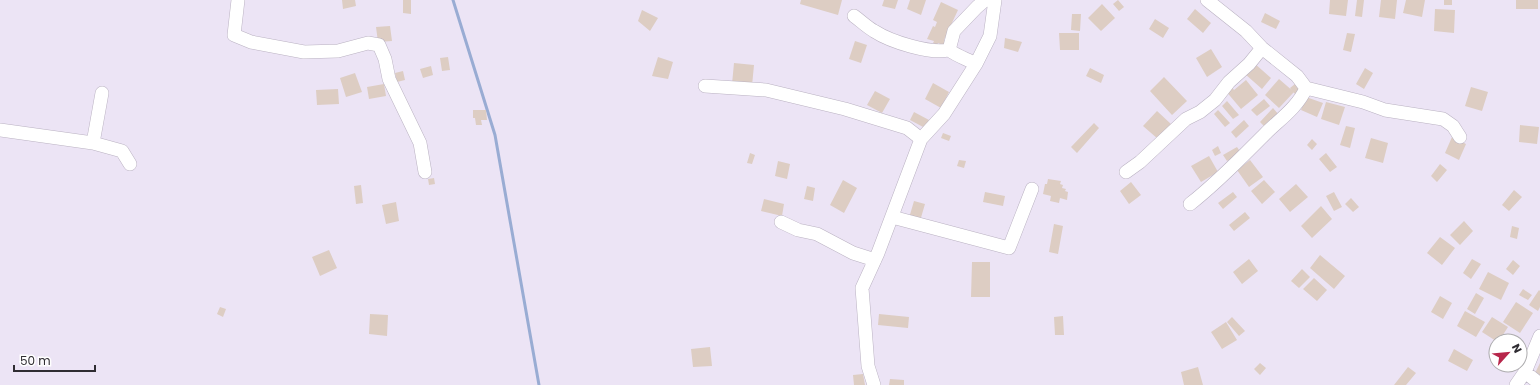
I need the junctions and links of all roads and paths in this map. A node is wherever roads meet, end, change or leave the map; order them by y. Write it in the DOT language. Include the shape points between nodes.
graph roads {
  1 [pos="238,0"];
  2 [pos="985,0"];
  3 [pos="995,0"];
  4 [pos="1207,0"];
  5 [pos="854,16"];
  6 [pos="1262,48"];
  7 [pos="949,50"];
  8 [pos="976,64"];
  9 [pos="705,86"];
  10 [pos="1306,88"];
  11 [pos="102,93"];
  12 [pos="0,130"];
  13 [pos="1460,137"];
  14 [pos="921,139"];
  15 [pos="93,143"];
  16 [pos="130,164"];
  17 [pos="425,172"];
  18 [pos="1126,172"];
  19 [pos="1032,189"];
  20 [pos="1190,204"];
  21 [pos="892,217"];
  22 [pos="781,222"];
  23 [pos="875,260"];
  24 [pos="1540,336"];
  25 [pos="1528,365"];
  26 [pos="1524,373"];
  27 [pos="1526,373"];
  28 [pos="1540,384"];
  29 [pos="874,385"];
  30 [pos="1516,385"];
  1 -- 17 [label="street" via="234,35 251,42 304,52 338,51 368,43 379,45 389,79 420,143"];
  2 -- 7 [label="street" via="954,31"];
  3 -- 8 [label="street" via="990,36"];
  4 -- 6 [label="street" via="1246,31"];
  5 -- 7 [label="street" via="874,32 902,44"];
  6 -- 10 [label="street" via="1297,76"];
  6 -- 18 [label="street" via="1215,100 1186,119"];
  7 -- 8 [label="street"];
  8 -- 14 [label="street" via="944,114"];
  9 -- 14 [label="street" via="766,90 845,109 907,128"];
  10 -- 13 [label="street" via="1385,110 1443,119 1454,126"];
  10 -- 20 [label="street" via="1286,115 1213,186"];
  11 -- 15 [label="street"];
  12 -- 15 [label="street"];
  14 -- 21 [label="street"];
  15 -- 16 [label="street" via="122,151"];
  19 -- 21 [label="street" via="1009,248"];
  21 -- 23 [label="street"];
  22 -- 23 [label="street" via="798,230 817,234 853,253"];
  23 -- 29 [label="street" via="862,288 868,366"];
  24 -- 25 [label="street"];
  26 -- 30 [label="street"];
  27 -- 28 [label="street"];
}
